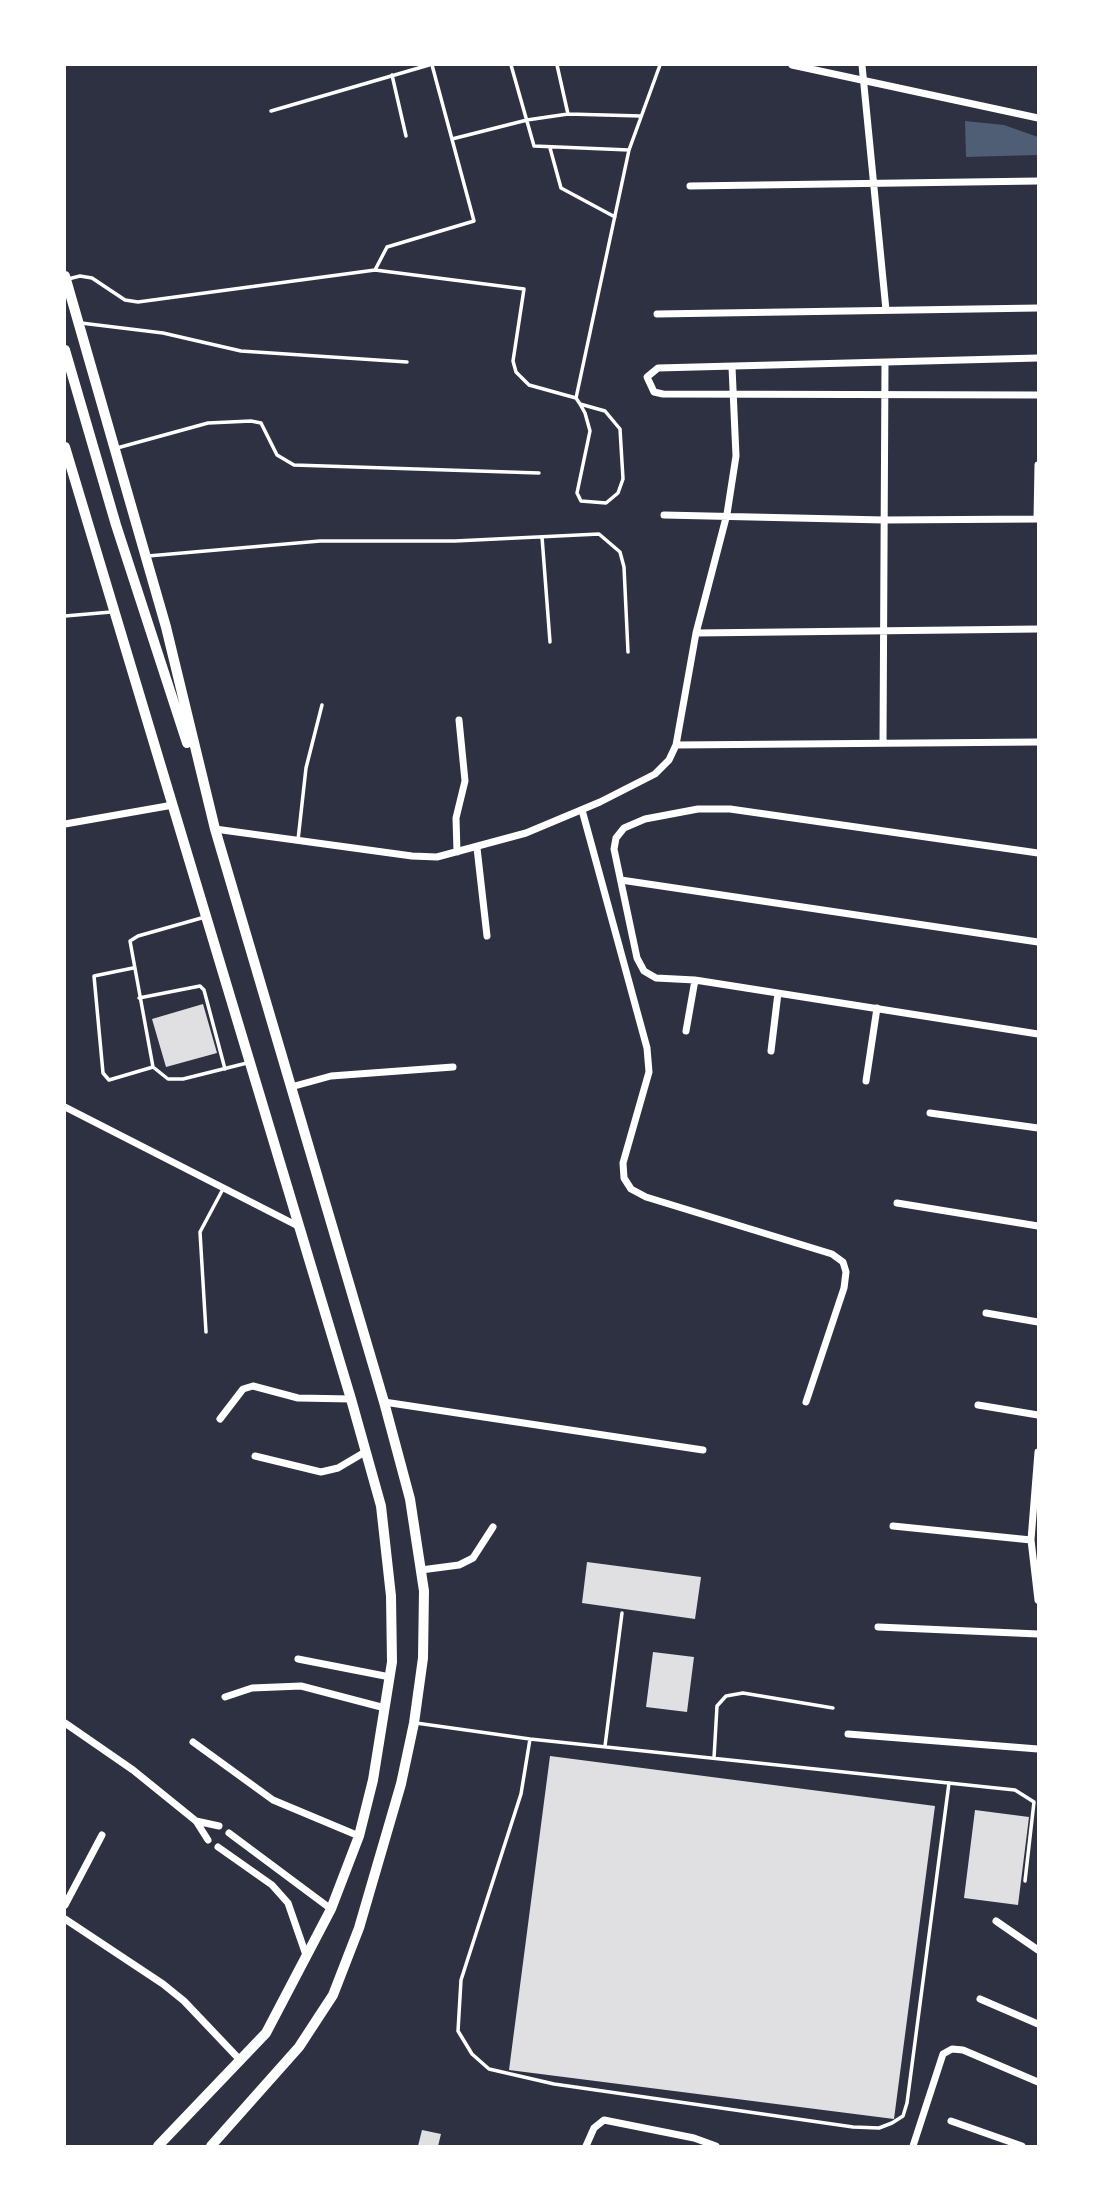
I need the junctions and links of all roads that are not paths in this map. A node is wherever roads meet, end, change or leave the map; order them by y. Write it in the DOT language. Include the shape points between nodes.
graph roads {
  1 [pos="430,65"];
  2 [pos="511,65"];
  3 [pos="557,65"];
  4 [pos="660,65"];
  5 [pos="792,65"];
  6 [pos="862,65"];
  7 [pos="391,75"];
  8 [pos="862,82"];
  9 [pos="271,111"];
  10 [pos="568,114"];
  11 [pos="641,116"];
  12 [pos="1038,118"];
  13 [pos="527,120"];
  14 [pos="406,136"];
  15 [pos="452,139"];
  16 [pos="550,147"];
  17 [pos="629,150"];
  18 [pos="1038,181"];
  19 [pos="872,184"];
  20 [pos="690,186"];
  21 [pos="615,217"];
  22 [pos="375,270"];
  23 [pos="65,278"];
  24 [pos="1038,308"];
  25 [pos="886,310"];
  26 [pos="657,314"];
  27 [pos="79,323"];
  28 [pos="65,350"];
  29 [pos="1038,358"];
  30 [pos="407,362"];
  31 [pos="885,364"];
  32 [pos="732,367"];
  33 [pos="734,393"];
  34 [pos="885,395"];
  35 [pos="1038,395"];
  36 [pos="576,398"];
  37 [pos="580,404"];
  38 [pos="65,447"];
  39 [pos="115,448"];
  40 [pos="1038,465"];
  41 [pos="539,473"];
  42 [pos="727,514"];
  43 [pos="664,515"];
  44 [pos="1038,519"];
  45 [pos="884,520"];
  46 [pos="542,537"];
  47 [pos="146,556"];
  48 [pos="113,611"];
  49 [pos="65,617"];
  50 [pos="1038,629"];
  51 [pos="884,630"];
  52 [pos="696,633"];
  53 [pos="550,642"];
  54 [pos="628,652"];
  55 [pos="322,705"];
  56 [pos="459,720"];
  57 [pos="1038,742"];
  58 [pos="883,743"];
  59 [pos="676,745"];
  60 [pos="173,805"];
  61 [pos="582,810"];
  62 [pos="65,824"];
  63 [pos="215,829"];
  64 [pos="299,840"];
  65 [pos="477,848"];
  66 [pos="457,852"];
  67 [pos="1038,853"];
  68 [pos="621,880"];
  69 [pos="206,917"];
  70 [pos="487,936"];
  71 [pos="1038,942"];
  72 [pos="133,968"];
  73 [pos="695,980"];
  74 [pos="778,993"];
  75 [pos="139,998"];
  76 [pos="877,1008"];
  77 [pos="686,1031"];
  78 [pos="1038,1034"];
  79 [pos="771,1051"];
  80 [pos="249,1063"];
  81 [pos="153,1067"];
  82 [pos="453,1067"];
  83 [pos="225,1069"];
  84 [pos="866,1081"];
  85 [pos="291,1087"];
  86 [pos="65,1107"];
  87 [pos="930,1114"];
  88 [pos="1038,1128"];
  89 [pos="223,1188"];
  90 [pos="897,1203"];
  91 [pos="296,1225"];
  92 [pos="1038,1226"];
  93 [pos="986,1313"];
  94 [pos="1038,1322"];
  95 [pos="206,1332"];
  96 [pos="351,1399"];
  97 [pos="384,1402"];
  98 [pos="806,1402"];
  99 [pos="978,1405"];
  100 [pos="1038,1415"];
  101 [pos="220,1419"];
  102 [pos="365,1451"];
  103 [pos="703,1451"];
  104 [pos="1038,1452"];
  105 [pos="256,1456"];
  106 [pos="893,1526"];
  107 [pos="493,1527"];
  108 [pos="1031,1540"];
  109 [pos="421,1570"];
  110 [pos="1038,1600"];
  111 [pos="622,1613"];
  112 [pos="878,1627"];
  113 [pos="1038,1634"];
  114 [pos="298,1659"];
  115 [pos="390,1677"];
  116 [pos="226,1697"];
  117 [pos="386,1708"];
  118 [pos="833,1708"];
  119 [pos="65,1723"];
  120 [pos="414,1723"];
  121 [pos="848,1734"];
  122 [pos="530,1739"];
  123 [pos="193,1742"];
  124 [pos="605,1746"];
  125 [pos="1038,1749"];
  126 [pos="714,1758"];
  127 [pos="949,1783"];
  128 [pos="196,1821"];
  129 [pos="219,1826"];
  130 [pos="229,1833"];
  131 [pos="102,1835"];
  132 [pos="359,1836"];
  133 [pos="208,1840"];
  134 [pos="218,1847"];
  135 [pos="262,1856"];
  136 [pos="251,1870"];
  137 [pos="1025,1881"];
  138 [pos="65,1905"];
  139 [pos="331,1909"];
  140 [pos="65,1919"];
  141 [pos="996,1921"];
  142 [pos="1038,1950"];
  143 [pos="307,1959"];
  144 [pos="979,1999"];
  145 [pos="1038,2024"];
  146 [pos="241,2062"];
  147 [pos="1038,2082"];
  148 [pos="951,2121"];
  149 [pos="158,2146"];
  150 [pos="211,2146"];
  151 [pos="586,2146"];
  152 [pos="716,2146"];
  153 [pos="914,2146"];
  154 [pos="1022,2146"];
  1 -- 7 [label="lane"];
  1 -- 15 [label="lane"];
  2 -- 13 [label="lane"];
  3 -- 10 [label="lane"];
  4 -- 11 [label="lane"];
  5 -- 8 [label="street"];
  6 -- 8 [label="street"];
  7 -- 9 [label="lane"];
  7 -- 14 [label="lane"];
  8 -- 12 [label="street"];
  8 -- 19 [label="street"];
  10 -- 11 [label="lane"];
  10 -- 13 [label="lane"];
  11 -- 17 [label="lane"];
  13 -- 15 [label="lane"];
  13 -- 16 [label="lane" via="534,146"];
  15 -- 22 [label="lane" via="474,221 387,247"];
  16 -- 17 [label="lane"];
  16 -- 21 [label="lane" via="561,188"];
  17 -- 21 [label="lane"];
  18 -- 19 [label="street"];
  19 -- 20 [label="street"];
  19 -- 25 [label="street"];
  21 -- 36 [label="lane"];
  22 -- 23 [label="lane" via="138,302 125,300 92,278"];
  22 -- 36 [label="lane" via="524,289 513,361 516,372 529,385"];
  23 -- 27 [label="main road"];
  24 -- 25 [label="street"];
  25 -- 26 [label="street"];
  27 -- 30 [label="lane" via="163,333 241,351"];
  27 -- 39 [label="main road"];
  28 -- 63 [label="main road" via="116,525"];
  29 -- 31 [label="street"];
  31 -- 32 [label="street"];
  31 -- 34 [label="street"];
  32 -- 33 [label="street"];
  32 -- 33 [label="street" via="659,368 647,377 654,392 663,394"];
  33 -- 34 [label="street"];
  33 -- 42 [label="street" via="736,456"];
  34 -- 35 [label="street"];
  34 -- 45 [label="street"];
  36 -- 37 [label="lane"];
  37 -- 37 [label="lane" via="605,411 620,429 622,479 618,493 606,503 581,501 576,493 590,431"];
  38 -- 48 [label="main road"];
  39 -- 41 [label="lane" via="208,423 251,421 261,423 277,455 295,465"];
  39 -- 47 [label="main road"];
  40 -- 44 [label="street"];
  42 -- 43 [label="street"];
  42 -- 45 [label="street"];
  42 -- 52 [label="street"];
  44 -- 45 [label="street"];
  45 -- 51 [label="street"];
  46 -- 47 [label="lane" via="320,541"];
  46 -- 53 [label="lane"];
  46 -- 54 [label="lane" via="599,534 620,552"];
  47 -- 63 [label="main road"];
  48 -- 49 [label="lane"];
  48 -- 60 [label="main road"];
  50 -- 51 [label="street"];
  51 -- 52 [label="street"];
  51 -- 58 [label="street"];
  52 -- 59 [label="street"];
  55 -- 64 [label="lane" via="306,768"];
  56 -- 66 [label="street" via="465,781 456,818"];
  57 -- 58 [label="street"];
  58 -- 59 [label="street"];
  59 -- 61 [label="street" via="655,774"];
  60 -- 62 [label="street"];
  60 -- 69 [label="main road"];
  61 -- 65 [label="street"];
  61 -- 98 [label="street" via="647,1048 649,1072 623,1163 624,1178 631,1189 646,1197 832,1254 843,1262 844,1288"];
  63 -- 64 [label="street"];
  63 -- 85 [label="main road"];
  64 -- 66 [label="street" via="412,856"];
  65 -- 66 [label="street"];
  65 -- 70 [label="street"];
  67 -- 68 [label="street" via="730,809 698,809 624,828 614,849"];
  68 -- 71 [label="street"];
  68 -- 73 [label="street" via="633,943 645,971 656,978"];
  69 -- 72 [label="lane" via="133,938"];
  69 -- 80 [label="main road"];
  72 -- 75 [label="lane"];
  72 -- 81 [label="lane" via="94,976 103,1073 109,1080"];
  73 -- 74 [label="street"];
  73 -- 77 [label="street"];
  74 -- 76 [label="street"];
  74 -- 79 [label="street"];
  75 -- 81 [label="lane"];
  75 -- 83 [label="lane" via="200,986"];
  76 -- 78 [label="street"];
  76 -- 84 [label="street"];
  80 -- 83 [label="lane"];
  80 -- 91 [label="main road"];
  81 -- 83 [label="lane" via="168,1079"];
  82 -- 85 [label="street" via="331,1076"];
  85 -- 97 [label="main road"];
  86 -- 89 [label="street"];
  87 -- 88 [label="street"];
  89 -- 91 [label="street"];
  89 -- 95 [label="lane" via="200,1233"];
  90 -- 92 [label="street"];
  91 -- 96 [label="main road"];
  93 -- 94 [label="street"];
  96 -- 101 [label="street" via="298,1398 253,1386 243,1389"];
  96 -- 102 [label="main road"];
  97 -- 103 [label="street"];
  97 -- 109 [label="main road" via="410,1499"];
  99 -- 100 [label="street"];
  102 -- 105 [label="street" via="338,1468 321,1472"];
  102 -- 115 [label="main road" via="380,1506 391,1596"];
  104 -- 108 [label="street"];
  106 -- 108 [label="street"];
  107 -- 109 [label="street" via="473,1558 460,1566"];
  108 -- 110 [label="street"];
  109 -- 120 [label="main road" via="423,1658"];
  111 -- 124 [label="lane"];
  112 -- 113 [label="street"];
  114 -- 115 [label="street"];
  115 -- 117 [label="main road"];
  116 -- 117 [label="street" via="252,1688 301,1686"];
  117 -- 132 [label="main road"];
  118 -- 126 [label="lane" via="743,1693 726,1696 717,1706"];
  119 -- 128 [label="street"];
  120 -- 122 [label="lane"];
  120 -- 150 [label="main road" via="383,1852 332,1995 291,2058"];
  121 -- 125 [label="street"];
  122 -- 124 [label="lane"];
  122 -- 127 [label="lane" via="521,1794 461,1980 458,2031 472,2054 489,2069 554,2084 853,2127 879,2128 892,2123 903,2116 907,2103"];
  123 -- 132 [label="street" via="272,1800"];
  124 -- 126 [label="lane"];
  126 -- 127 [label="lane"];
  127 -- 137 [label="lane" via="1014,1790 1034,1802"];
  128 -- 129 [label="street"];
  128 -- 133 [label="street"];
  130 -- 135 [label="street"];
  131 -- 138 [label="street"];
  132 -- 139 [label="main road"];
  134 -- 136 [label="street"];
  135 -- 136 [label="street"];
  135 -- 139 [label="street"];
  136 -- 143 [label="street" via="288,1903"];
  139 -- 143 [label="main road"];
  140 -- 146 [label="street" via="184,2001"];
  141 -- 142 [label="street"];
  143 -- 146 [label="main road" via="266,2033"];
  144 -- 145 [label="street"];
  146 -- 149 [label="main road"];
  147 -- 153 [label="street" via="952,2049 943,2054"];
  148 -- 154 [label="street"];
  151 -- 152 [label="street" via="594,2128 604,2120"];
}
